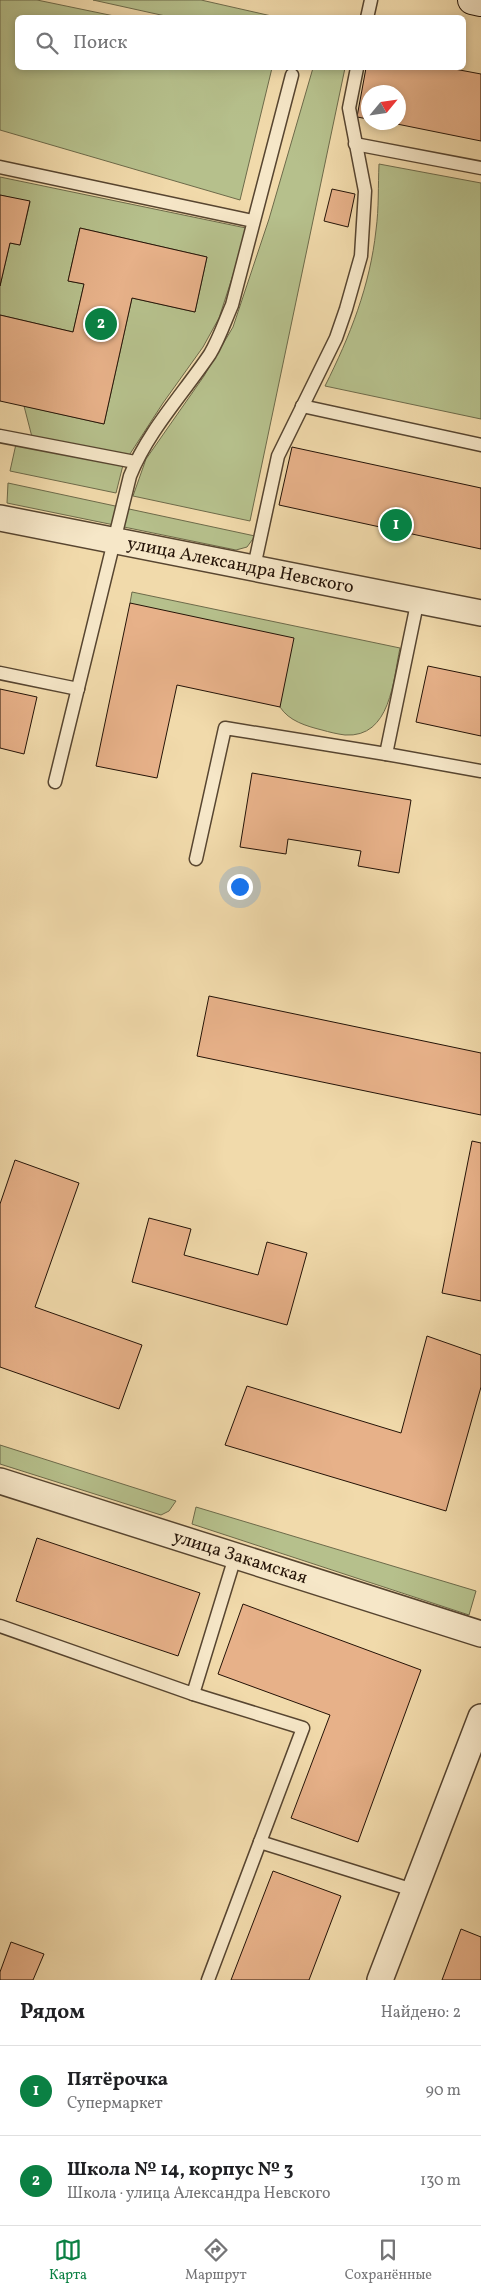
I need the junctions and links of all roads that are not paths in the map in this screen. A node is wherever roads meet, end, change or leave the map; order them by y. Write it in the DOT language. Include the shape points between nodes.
graph roads {
  1 [pos="371,0"];
  2 [pos="472,0"];
  3 [pos="481,2"];
  4 [pos="368,15"];
  5 [pos="357,70"];
  6 [pos="292,76"];
  7 [pos="355,144"];
  8 [pos="0,166"];
  9 [pos="481,168"];
  10 [pos="253,221"];
  11 [pos="302,406"];
  12 [pos="0,436"];
  13 [pos="481,444"];
  14 [pos="135,462"];
  15 [pos="0,518"];
  16 [pos="114,540"];
  17 [pos="254,567"];
  18 [pos="418,599"];
  19 [pos="481,613"];
  20 [pos="0,673"];
  21 [pos="78,689"];
  22 [pos="386,754"];
  23 [pos="481,770"];
  24 [pos="55,782"];
  25 [pos="196,859"];
  26 [pos="0,1482"];
  27 [pos="235,1557"];
  28 [pos="0,1626"];
  29 [pos="481,1634"];
  30 [pos="193,1694"];
  31 [pos="481,1717"];
  32 [pos="260,1842"];
  33 [pos="413,1890"];
  34 [pos="208,1980"];
  35 [pos="380,1980"];
  1 -- 4 [label="lane"];
  2 -- 3 [label="main road"];
  5 -- 7 [label="lane" via="349,108"];
  6 -- 10 [label="lane"];
  7 -- 9 [label="lane"];
  7 -- 11 [label="lane" via="364,191 361,256 336,338"];
  8 -- 10 [label="lane"];
  10 -- 14 [label="lane" via="232,305 222,331"];
  11 -- 13 [label="lane"];
  11 -- 17 [label="lane" via="278,456"];
  12 -- 14 [label="lane"];
  14 -- 16 [label="lane"];
  15 -- 16 [label="street, улица Александра Невского"];
  16 -- 17 [label="street, улица Александра Невского"];
  16 -- 21 [label="lane"];
  17 -- 18 [label="street, улица Александра Невского"];
  18 -- 19 [label="street, улица Александра Невского"];
  18 -- 22 [label="lane"];
  20 -- 21 [label="lane"];
  21 -- 24 [label="lane"];
  22 -- 23 [label="lane"];
  22 -- 25 [label="lane" via="225,728"];
  26 -- 27 [label="street, улица Закамская"];
  27 -- 29 [label="street, улица Закамская"];
  27 -- 30 [label="lane"];
  28 -- 30 [label="lane"];
  30 -- 32 [label="lane" via="303,1728"];
  31 -- 33 [label="street"];
  32 -- 33 [label="lane"];
  32 -- 34 [label="lane"];
  33 -- 35 [label="street"];
}
